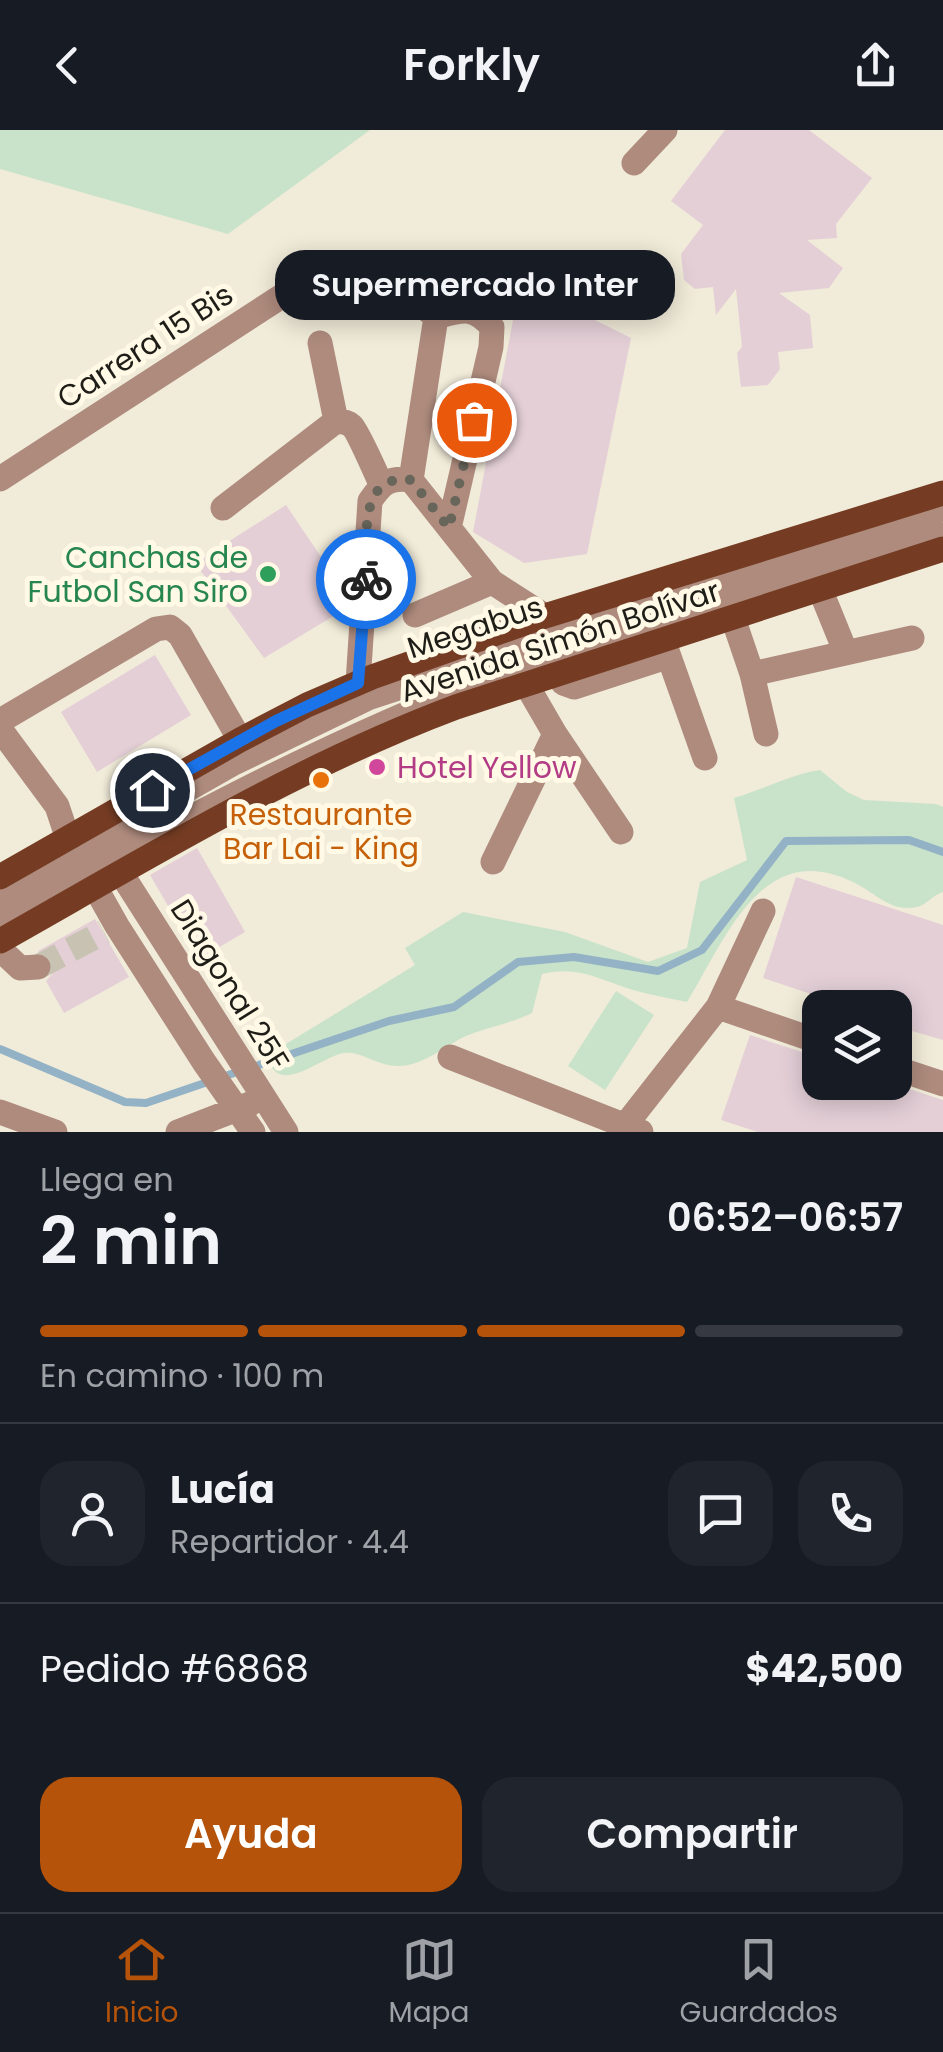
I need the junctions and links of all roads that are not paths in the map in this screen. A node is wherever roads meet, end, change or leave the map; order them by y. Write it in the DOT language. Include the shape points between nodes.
graph roads {
  1 [pos="665,130"];
  2 [pos="634,164"];
  3 [pos="436,317"];
  4 [pos="320,343"];
  5 [pos="336,421"];
  6 [pos="0,479"];
  7 [pos="411,480"];
  8 [pos="382,484"];
  9 [pos="943,493"];
  10 [pos="224,508"];
  11 [pos="943,509"];
  12 [pos="449,528"];
  13 [pos="943,535"];
  14 [pos="943,549"];
  15 [pos="492,582"];
  16 [pos="820,589"];
  17 [pos="415,615"];
  18 [pos="545,616"];
  19 [pos="732,618"];
  20 [pos="912,638"];
  21 [pos="666,646"];
  22 [pos="846,653"];
  23 [pos="752,674"];
  24 [pos="358,683"];
  25 [pos="526,684"];
  26 [pos="0,721"];
  27 [pos="0,729"];
  28 [pos="555,734"];
  29 [pos="766,734"];
  30 [pos="240,740"];
  31 [pos="705,758"];
  32 [pos="57,806"];
  33 [pos="620,832"];
  34 [pos="106,849"];
  35 [pos="493,862"];
  36 [pos="81,864"];
  37 [pos="0,877"];
  38 [pos="0,896"];
  39 [pos="763,911"];
  40 [pos="0,922"];
  41 [pos="0,940"];
  42 [pos="0,949"];
  43 [pos="38,967"];
  44 [pos="718,1008"];
  45 [pos="802,1036"];
  46 [pos="450,1057"];
  47 [pos="912,1074"];
  48 [pos="943,1084"];
  49 [pos="258,1089"];
  50 [pos="232,1102"];
  51 [pos="0,1112"];
  52 [pos="628,1130"];
  53 [pos="56,1132"];
  54 [pos="178,1132"];
  55 [pos="254,1132"];
  56 [pos="286,1132"];
  1 -- 2 [label="street"];
  3 -- 6 [label="street, Carrera 15 Bis" via="396,289 328,272"];
  3 -- 7 [label="street"];
  3 -- 12 [label="street" via="462,310 481,314 492,326"];
  4 -- 5 [label="street"];
  5 -- 8 [label="street" via="356,429"];
  5 -- 10 [label="street"];
  7 -- 8 [label="street"];
  7 -- 12 [label="street"];
  8 -- 24 [label="street" via="370,501"];
  9 -- 18 [label="main road, Avenida Simón Bolívar"];
  11 -- 34 [label="street, Megabus" via="368,698 234,763"];
  12 -- 15 [label="street"];
  13 -- 34 [label="street, Megabus" via="451,695"];
  14 -- 16 [label="main road, Avenida Simón Bolívar"];
  15 -- 17 [label="street"];
  15 -- 18 [label="street"];
  16 -- 19 [label="main road, Avenida Simón Bolívar"];
  16 -- 22 [label="street"];
  18 -- 24 [label="main road, Avenida Simón Bolívar"];
  19 -- 21 [label="main road, Avenida Simón Bolívar"];
  19 -- 23 [label="street"];
  20 -- 22 [label="street"];
  21 -- 25 [label="main road, Avenida Simón Bolívar"];
  21 -- 31 [label="street"];
  22 -- 23 [label="street"];
  23 -- 29 [label="street"];
  24 -- 30 [label="main road, Avenida Simón Bolívar"];
  25 -- 28 [label="street"];
  25 -- 34 [label="main road, Avenida Simón Bolívar" via="365,743 256,797"];
  26 -- 30 [label="street" via="170,626"];
  27 -- 32 [label="street"];
  28 -- 33 [label="street"];
  28 -- 35 [label="street"];
  30 -- 34 [label="main road, Avenida Simón Bolívar"];
  32 -- 34 [label="street"];
  32 -- 36 [label="street, Diagonal 25F"];
  34 -- 36 [label="main road, Avenida Simón Bolívar"];
  34 -- 36 [label="main road, Avenida Simón Bolívar"];
  34 -- 49 [label="street, Diagonal 25F"];
  36 -- 37 [label="main road, Avenida Simón Bolívar"];
  36 -- 38 [label="street"];
  36 -- 40 [label="street"];
  36 -- 41 [label="main road, Avenida Simón Bolívar"];
  36 -- 50 [label="street, Diagonal 25F" via="110,929"];
  39 -- 44 [label="street"];
  42 -- 43 [label="street" via="20,968"];
  44 -- 45 [label="street"];
  44 -- 52 [label="street"];
  46 -- 52 [label="street"];
  47 -- 48 [label="street"];
  49 -- 50 [label="street"];
  49 -- 56 [label="street, Diagonal 25F"];
  50 -- 54 [label="street"];
  50 -- 55 [label="street, Diagonal 25F"];
  51 -- 53 [label="street"];
}
